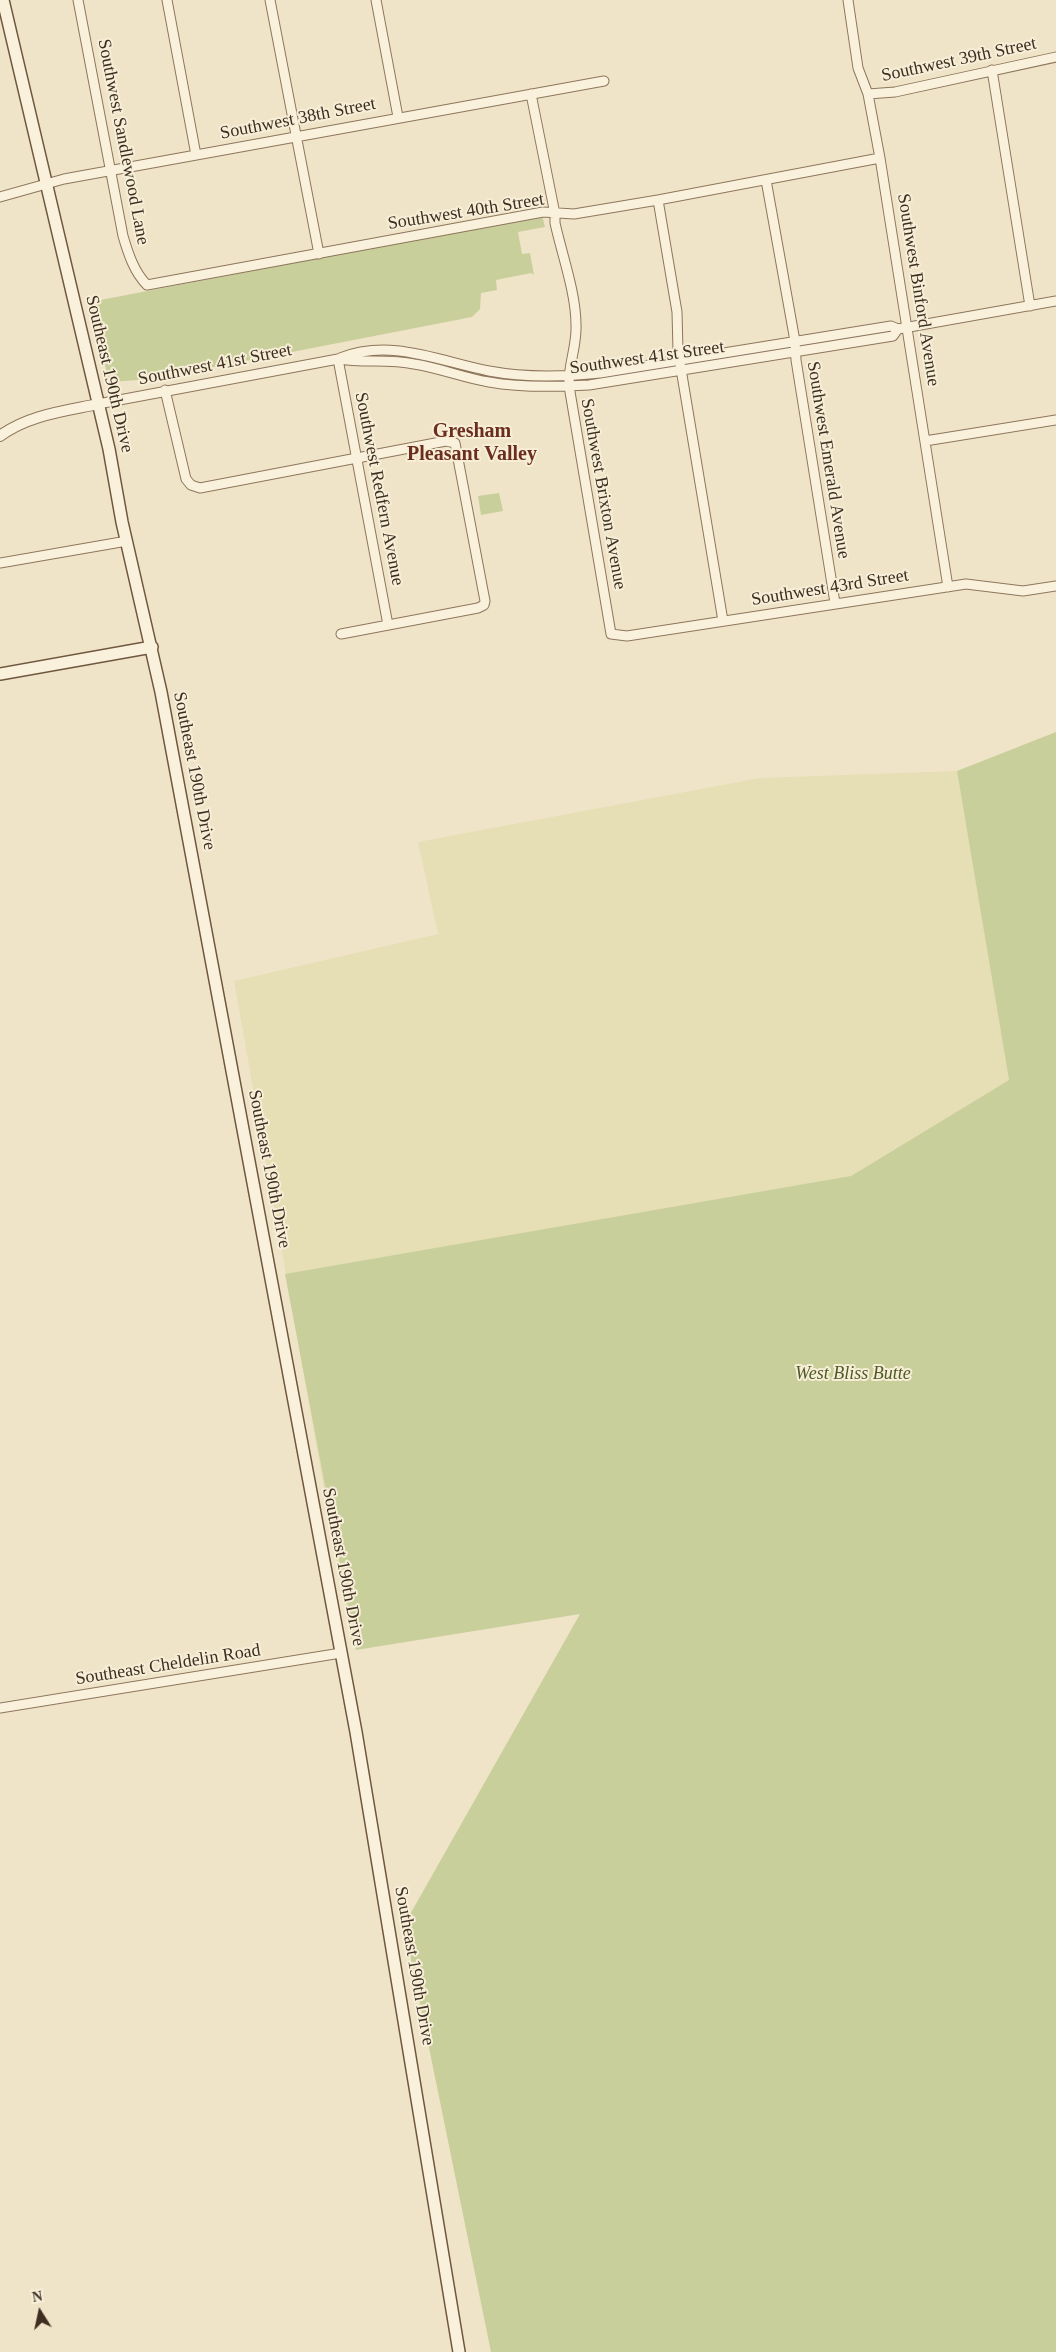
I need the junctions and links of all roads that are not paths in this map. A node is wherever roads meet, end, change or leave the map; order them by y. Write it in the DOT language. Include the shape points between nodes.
graph roads {
  1 [pos="3,0"];
  2 [pos="78,0"];
  3 [pos="167,0"];
  4 [pos="270,0"];
  5 [pos="376,0"];
  6 [pos="848,0"];
  7 [pos="1056,57"];
  8 [pos="992,70"];
  9 [pos="604,81"];
  10 [pos="531,94"];
  11 [pos="868,94"];
  12 [pos="398,117"];
  13 [pos="296,136"];
  14 [pos="196,155"];
  15 [pos="880,158"];
  16 [pos="110,171"];
  17 [pos="766,180"];
  18 [pos="46,184"];
  19 [pos="0,197"];
  20 [pos="658,200"];
  21 [pos="556,214"];
  22 [pos="319,254"];
  23 [pos="147,285"];
  24 [pos="1056,301"];
  25 [pos="1030,306"];
  26 [pos="902,328"];
  27 [pos="795,341"];
  28 [pos="795,352"];
  29 [pos="338,359"];
  30 [pos="680,360"];
  31 [pos="682,370"];
  32 [pos="568,376"];
  33 [pos="569,386"];
  34 [pos="165,390"];
  35 [pos="98,404"];
  36 [pos="1056,420"];
  37 [pos="0,436"];
  38 [pos="925,441"];
  39 [pos="356,458"];
  40 [pos="127,541"];
  41 [pos="0,563"];
  42 [pos="948,586"];
  43 [pos="1056,586"];
  44 [pos="835,603"];
  45 [pos="723,621"];
  46 [pos="388,625"];
  47 [pos="342,634"];
  48 [pos="610,634"];
  49 [pos="152,647"];
  50 [pos="0,674"];
  51 [pos="341,1653"];
  52 [pos="0,1708"];
  53 [pos="459,2352"];
  1 -- 18 [label="main road, Southeast 190th Drive"];
  2 -- 16 [label="street, Southwest Sandlewood Lane"];
  3 -- 14 [label="street"];
  4 -- 13 [label="street"];
  5 -- 12 [label="street"];
  6 -- 11 [label="street, Southwest Binford Avenue" via="858,68"];
  7 -- 8 [label="street, Southwest 39th Street"];
  8 -- 11 [label="street, Southwest 39th Street" via="895,92"];
  8 -- 25 [label="street"];
  9 -- 10 [label="street, Southwest 38th Street"];
  10 -- 12 [label="street, Southwest 38th Street"];
  10 -- 21 [label="street, Southwest Brixton Avenue"];
  11 -- 15 [label="street, Southwest Binford Avenue"];
  12 -- 13 [label="street, Southwest 38th Street"];
  13 -- 14 [label="street, Southwest 38th Street"];
  13 -- 22 [label="street"];
  14 -- 16 [label="street, Southwest 38th Street"];
  15 -- 17 [label="street, Southwest 40th Street"];
  15 -- 26 [label="street, Southwest Binford Avenue"];
  16 -- 18 [label="street, Southwest 38th Street"];
  16 -- 23 [label="street, Southwest Sandlewood Lane" via="129,256"];
  17 -- 20 [label="street, Southwest 40th Street"];
  17 -- 27 [label="street, Southwest Emerald Avenue"];
  18 -- 19 [label="street, Southwest 38th Street"];
  18 -- 35 [label="main road, Southeast 190th Drive"];
  20 -- 21 [label="street, Southwest 40th Street"];
  20 -- 30 [label="street" via="677,312"];
  21 -- 22 [label="street, Southwest 40th Street" via="543,212"];
  21 -- 32 [label="street, Southwest Brixton Avenue" via="555,223 576,315 576,337"];
  22 -- 23 [label="street, Southwest 40th Street"];
  24 -- 25 [label="street, Southwest 41st Street"];
  25 -- 26 [label="street, Southwest 41st Street"];
  26 -- 27 [label="street, Southwest 41st Street" via="891,326"];
  26 -- 28 [label="street, Southwest 41st Street" via="893,336"];
  26 -- 38 [label="street, Southwest Binford Avenue"];
  27 -- 28 [label="street, Southwest Emerald Avenue"];
  27 -- 30 [label="street, Southwest 41st Street"];
  28 -- 31 [label="street, Southwest 41st Street"];
  28 -- 44 [label="street, Southwest Emerald Avenue"];
  29 -- 32 [label="street, Southwest 41st Street" via="357,351 393,350 503,373"];
  29 -- 33 [label="street, Southwest 41st Street" via="414,363 506,384"];
  29 -- 34 [label="street, Southwest 41st Street"];
  29 -- 39 [label="street, Southwest Redfern Avenue"];
  30 -- 31 [label="street"];
  30 -- 32 [label="street, Southwest 41st Street"];
  31 -- 33 [label="street, Southwest 41st Street"];
  31 -- 45 [label="street"];
  32 -- 33 [label="street, Southwest Brixton Avenue"];
  33 -- 48 [label="street, Southwest Brixton Avenue"];
  34 -- 35 [label="street, Southwest 41st Street"];
  34 -- 39 [label="street" via="186,479 191,485 200,488"];
  35 -- 37 [label="street" via="32,420"];
  35 -- 40 [label="main road, Southeast 190th Drive"];
  36 -- 38 [label="street"];
  38 -- 42 [label="street, Southwest Binford Avenue"];
  39 -- 46 [label="street, Southwest Redfern Avenue"];
  39 -- 46 [label="street" via="453,441 464,485 484,605"];
  40 -- 41 [label="street"];
  40 -- 49 [label="main road, Southeast 190th Drive"];
  42 -- 43 [label="street, Southwest 43rd Street" via="966,584 1023,591"];
  42 -- 44 [label="street, Southwest 43rd Street"];
  44 -- 45 [label="street, Southwest 43rd Street"];
  45 -- 48 [label="street, Southwest 43rd Street" via="627,636"];
  46 -- 47 [label="street"];
  49 -- 50 [label="main road"];
  49 -- 51 [label="main road, Southeast 190th Drive"];
  51 -- 52 [label="street, Southeast Cheldelin Road"];
  51 -- 53 [label="main road, Southeast 190th Drive"];
}
